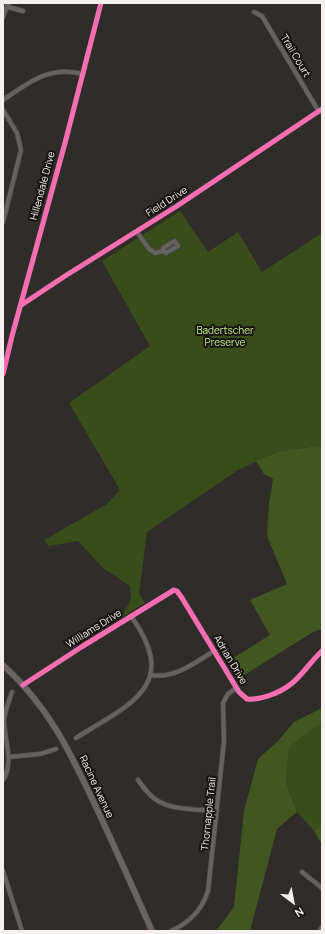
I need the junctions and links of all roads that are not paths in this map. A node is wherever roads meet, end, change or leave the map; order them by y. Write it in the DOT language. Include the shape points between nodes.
graph roads {
  1 [pos="101,3"];
  2 [pos="8,5"];
  3 [pos="23,11"];
  4 [pos="254,12"];
  5 [pos="3,17"];
  6 [pos="82,74"];
  7 [pos="3,100"];
  8 [pos="3,110"];
  9 [pos="320,111"];
  10 [pos="3,222"];
  11 [pos="138,232"];
  12 [pos="164,251"];
  13 [pos="20,306"];
  14 [pos="4,363"];
  15 [pos="3,374"];
  16 [pos="176,590"];
  17 [pos="131,616"];
  18 [pos="322,651"];
  19 [pos="214,652"];
  20 [pos="3,665"];
  21 [pos="151,674"];
  22 [pos="23,685"];
  23 [pos="236,688"];
  24 [pos="12,692"];
  25 [pos="76,738"];
  26 [pos="56,749"];
  27 [pos="8,757"];
  28 [pos="3,780"];
  29 [pos="138,780"];
  30 [pos="217,811"];
  31 [pos="3,871"];
  32 [pos="302,872"];
  33 [pos="322,888"];
  34 [pos="322,926"];
  35 [pos="22,931"];
  36 [pos="152,931"];
  37 [pos="171,931"];
  38 [pos="320,931"];
  1 -- 6 [label="street, Hillendale Drive"];
  2 -- 3 [label="street"];
  2 -- 5 [label="street"];
  4 -- 9 [label="street, Trail Court" via="262,16"];
  6 -- 7 [label="street" via="63,71 48,74"];
  6 -- 13 [label="street, Hillendale Drive"];
  8 -- 10 [label="street" via="17,133 21,150"];
  9 -- 11 [label="street, Field Drive"];
  11 -- 12 [label="street" via="155,253"];
  11 -- 13 [label="street, Field Drive"];
  13 -- 14 [label="street, Hillendale Drive"];
  14 -- 15 [label="street, Hillendale Drive"];
  16 -- 17 [label="street, Williams Drive" via="168,592"];
  16 -- 19 [label="street, Adrian Drive"];
  17 -- 21 [label="street" via="149,648"];
  17 -- 22 [label="street, Williams Drive"];
  18 -- 23 [label="street, Adrian Drive" via="297,680 281,691 252,700 242,696"];
  19 -- 21 [label="street" via="176,673"];
  19 -- 23 [label="street, Adrian Drive"];
  20 -- 22 [label="main road, Racine Avenue"];
  21 -- 25 [label="street" via="143,691 134,700"];
  22 -- 36 [label="main road, Racine Avenue" via="48,716 65,743"];
  23 -- 30 [label="street, Thornapple Trail" via="228,694 223,703 224,741"];
  24 -- 27 [label="street" via="4,722"];
  26 -- 27 [label="street" via="40,754"];
  27 -- 28 [label="street" via="8,769"];
  29 -- 30 [label="street" via="152,797 163,804"];
  30 -- 37 [label="street, Thornapple Trail" via="207,896 192,918"];
  31 -- 35 [label="street"];
  32 -- 33 [label="street"];
  34 -- 38 [label="street"];
}
